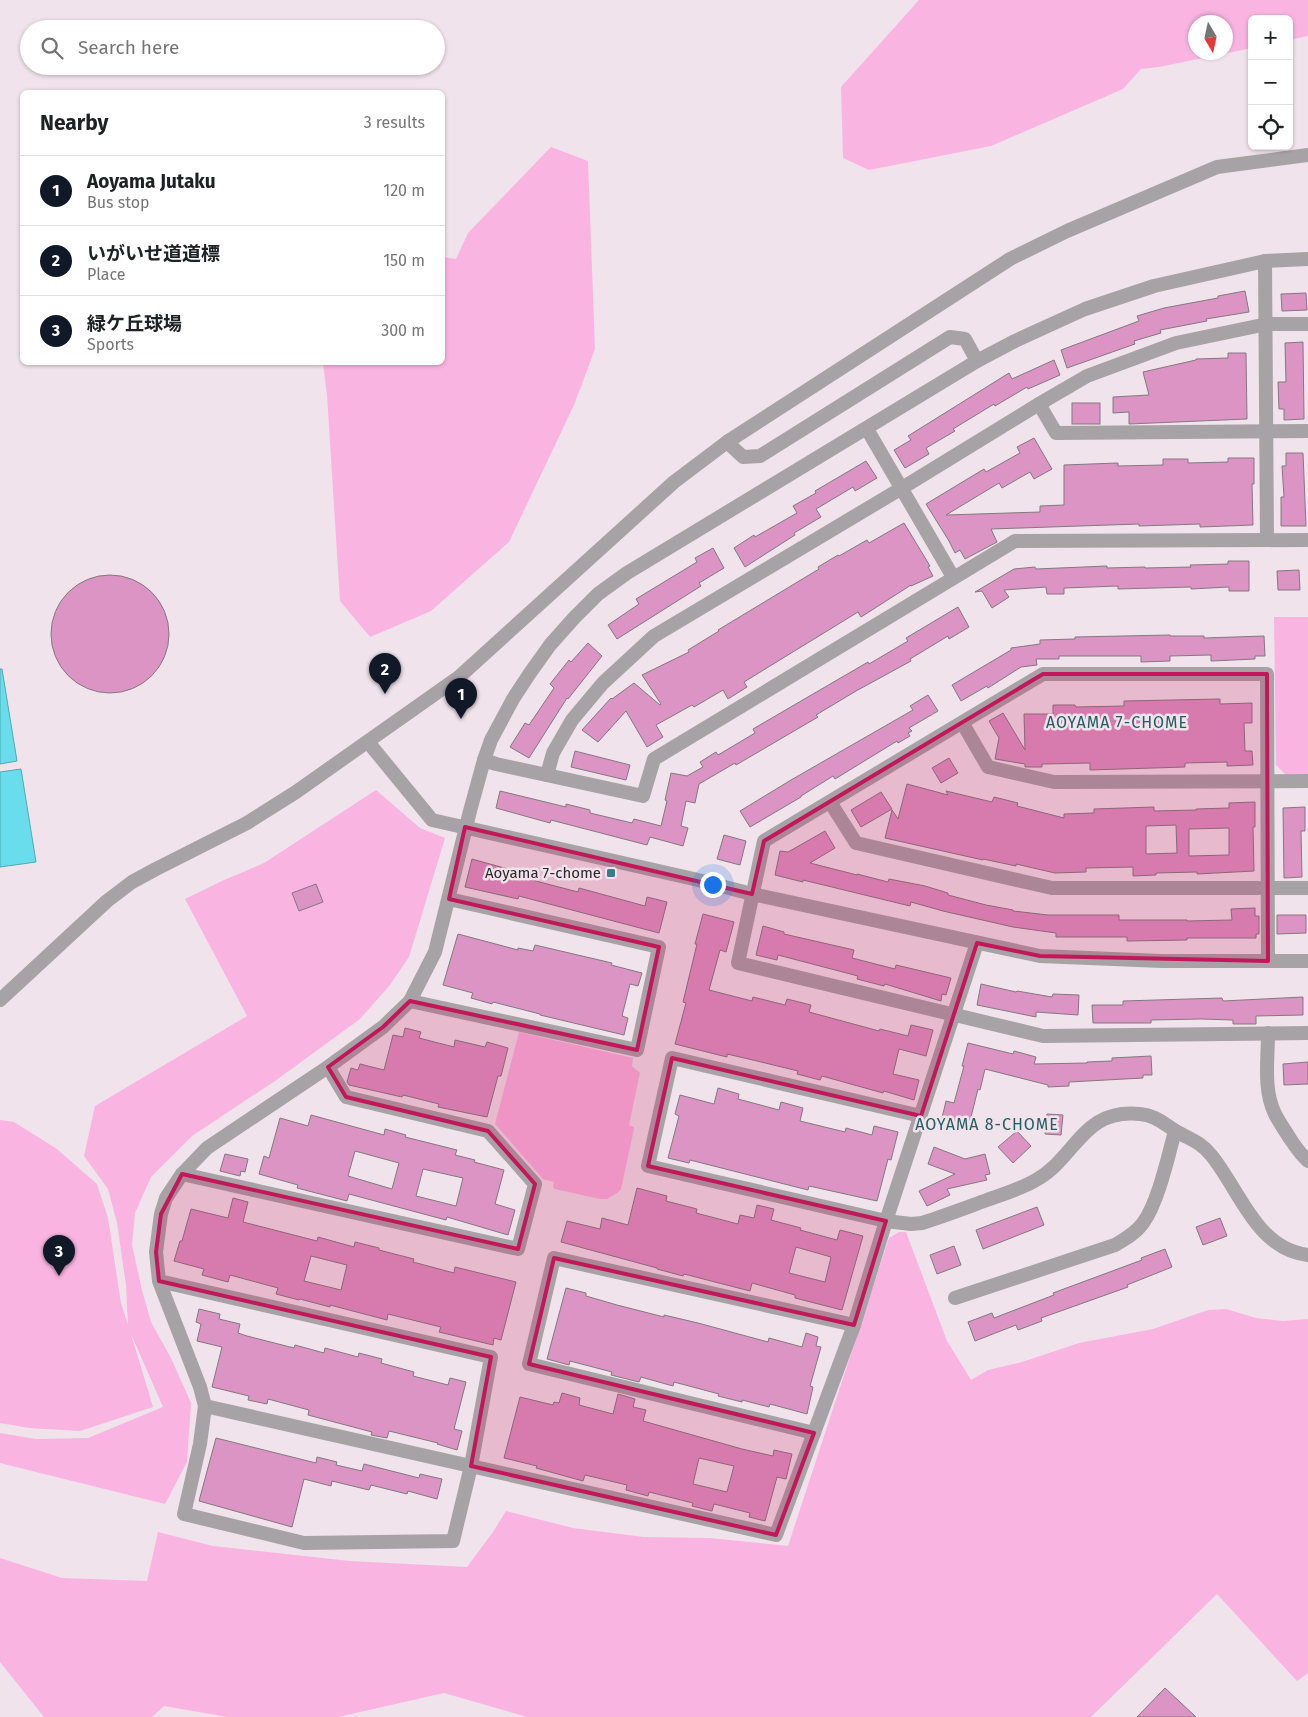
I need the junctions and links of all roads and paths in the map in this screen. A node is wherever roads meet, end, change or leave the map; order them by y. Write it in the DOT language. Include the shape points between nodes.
graph roads {
  1 [pos="1308,155"];
  2 [pos="1308,259"];
  3 [pos="1265,261"];
  4 [pos="1267,324"];
  5 [pos="1308,324"];
  6 [pos="976,361"];
  7 [pos="1039,404"];
  8 [pos="867,429"];
  9 [pos="1266,431"];
  10 [pos="1308,431"];
  11 [pos="728,442"];
  12 [pos="902,488"];
  13 [pos="1268,540"];
  14 [pos="1308,540"];
  15 [pos="953,577"];
  16 [pos="963,724"];
  17 [pos="368,742"];
  18 [pos="484,760"];
  19 [pos="547,775"];
  20 [pos="1268,781"];
  21 [pos="1308,781"];
  22 [pos="830,802"];
  23 [pos="465,828"];
  24 [pos="1267,888"];
  25 [pos="1308,888"];
  26 [pos="752,894"];
  27 [pos="448,899"];
  28 [pos="977,943"];
  29 [pos="1268,961"];
  30 [pos="1308,961"];
  31 [pos="0,1000"];
  32 [pos="410,1001"];
  33 [pos="954,1016"];
  34 [pos="1268,1033"];
  35 [pos="1308,1033"];
  36 [pos="328,1067"];
  37 [pos="921,1116"];
  38 [pos="1176,1131"];
  39 [pos="1308,1161"];
  40 [pos="182,1174"];
  41 [pos="886,1221"];
  42 [pos="1308,1255"];
  43 [pos="159,1281"];
  44 [pos="955,1298"];
  45 [pos="854,1325"];
  46 [pos="205,1406"];
  47 [pos="814,1433"];
  48 [pos="471,1466"];
  1 -- 11 [label="street" via="1217,167 1010,259"];
  2 -- 3 [label="street"];
  3 -- 4 [label="street"];
  3 -- 6 [label="street" via="1154,286 1085,309"];
  4 -- 5 [label="street"];
  4 -- 7 [label="street" via="1176,343 1087,376"];
  4 -- 9 [label="street"];
  6 -- 8 [label="street"];
  6 -- 11 [label="street" via="965,339 950,337 760,456 743,457"];
  7 -- 9 [label="street" via="1056,433"];
  7 -- 12 [label="street"];
  8 -- 12 [label="street"];
  8 -- 18 [label="street" via="627,573 598,594 550,645 530,673 513,699"];
  9 -- 10 [label="street"];
  9 -- 13 [label="street"];
  11 -- 17 [label="street" via="674,482 459,677"];
  12 -- 15 [label="street"];
  12 -- 19 [label="street" via="654,636 603,683 572,720 553,753"];
  13 -- 14 [label="street"];
  13 -- 15 [label="street" via="1014,541"];
  15 -- 19 [label="street" via="654,759 643,796"];
  16 -- 20 [label="street" via="988,767 1054,782"];
  16 -- 20 [label="street" via="1043,674 1267,674"];
  16 -- 22 [label="street"];
  17 -- 23 [label="street" via="432,820"];
  17 -- 31 [label="street" via="247,823 132,882"];
  18 -- 19 [label="street"];
  18 -- 23 [label="street"];
  20 -- 21 [label="street"];
  20 -- 24 [label="street"];
  22 -- 24 [label="street" via="856,844 1052,888"];
  22 -- 26 [label="street" via="764,841"];
  23 -- 26 [label="street"];
  23 -- 27 [label="street"];
  24 -- 25 [label="street"];
  24 -- 29 [label="street"];
  26 -- 28 [label="street"];
  26 -- 33 [label="street" via="738,963"];
  27 -- 32 [label="street" via="435,952"];
  27 -- 32 [label="street" via="659,947 637,1050"];
  28 -- 29 [label="street" via="1040,956"];
  28 -- 33 [label="street"];
  29 -- 30 [label="street"];
  32 -- 36 [label="street" via="383,1028"];
  33 -- 34 [label="street" via="1043,1036"];
  33 -- 37 [label="street"];
  34 -- 35 [label="street"];
  34 -- 39 [label="street" via="1270,1102 1301,1156"];
  36 -- 40 [label="street" via="206,1148"];
  36 -- 40 [label="street" via="346,1097 488,1131 535,1184 518,1249"];
  37 -- 41 [label="street"];
  37 -- 41 [label="street" via="672,1058 648,1166"];
  38 -- 41 [label="street" via="1159,1119 1143,1114 1112,1115 1094,1124 1053,1168 1016,1190 922,1224"];
  38 -- 42 [label="street" via="1196,1140 1211,1154 1262,1231 1282,1248"];
  38 -- 44 [label="street" via="1152,1207 1143,1224 1131,1235 1115,1245"];
  40 -- 43 [label="street" via="166,1198 161,1214 156,1252"];
  41 -- 45 [label="street"];
  43 -- 46 [label="street"];
  43 -- 48 [label="street" via="492,1357"];
  45 -- 47 [label="street"];
  45 -- 47 [label="street" via="554,1258 530,1364"];
  46 -- 48 [label="street"];
  46 -- 48 [label="street" via="184,1514 304,1543 453,1541"];
  47 -- 48 [label="street" via="776,1535"];
}
